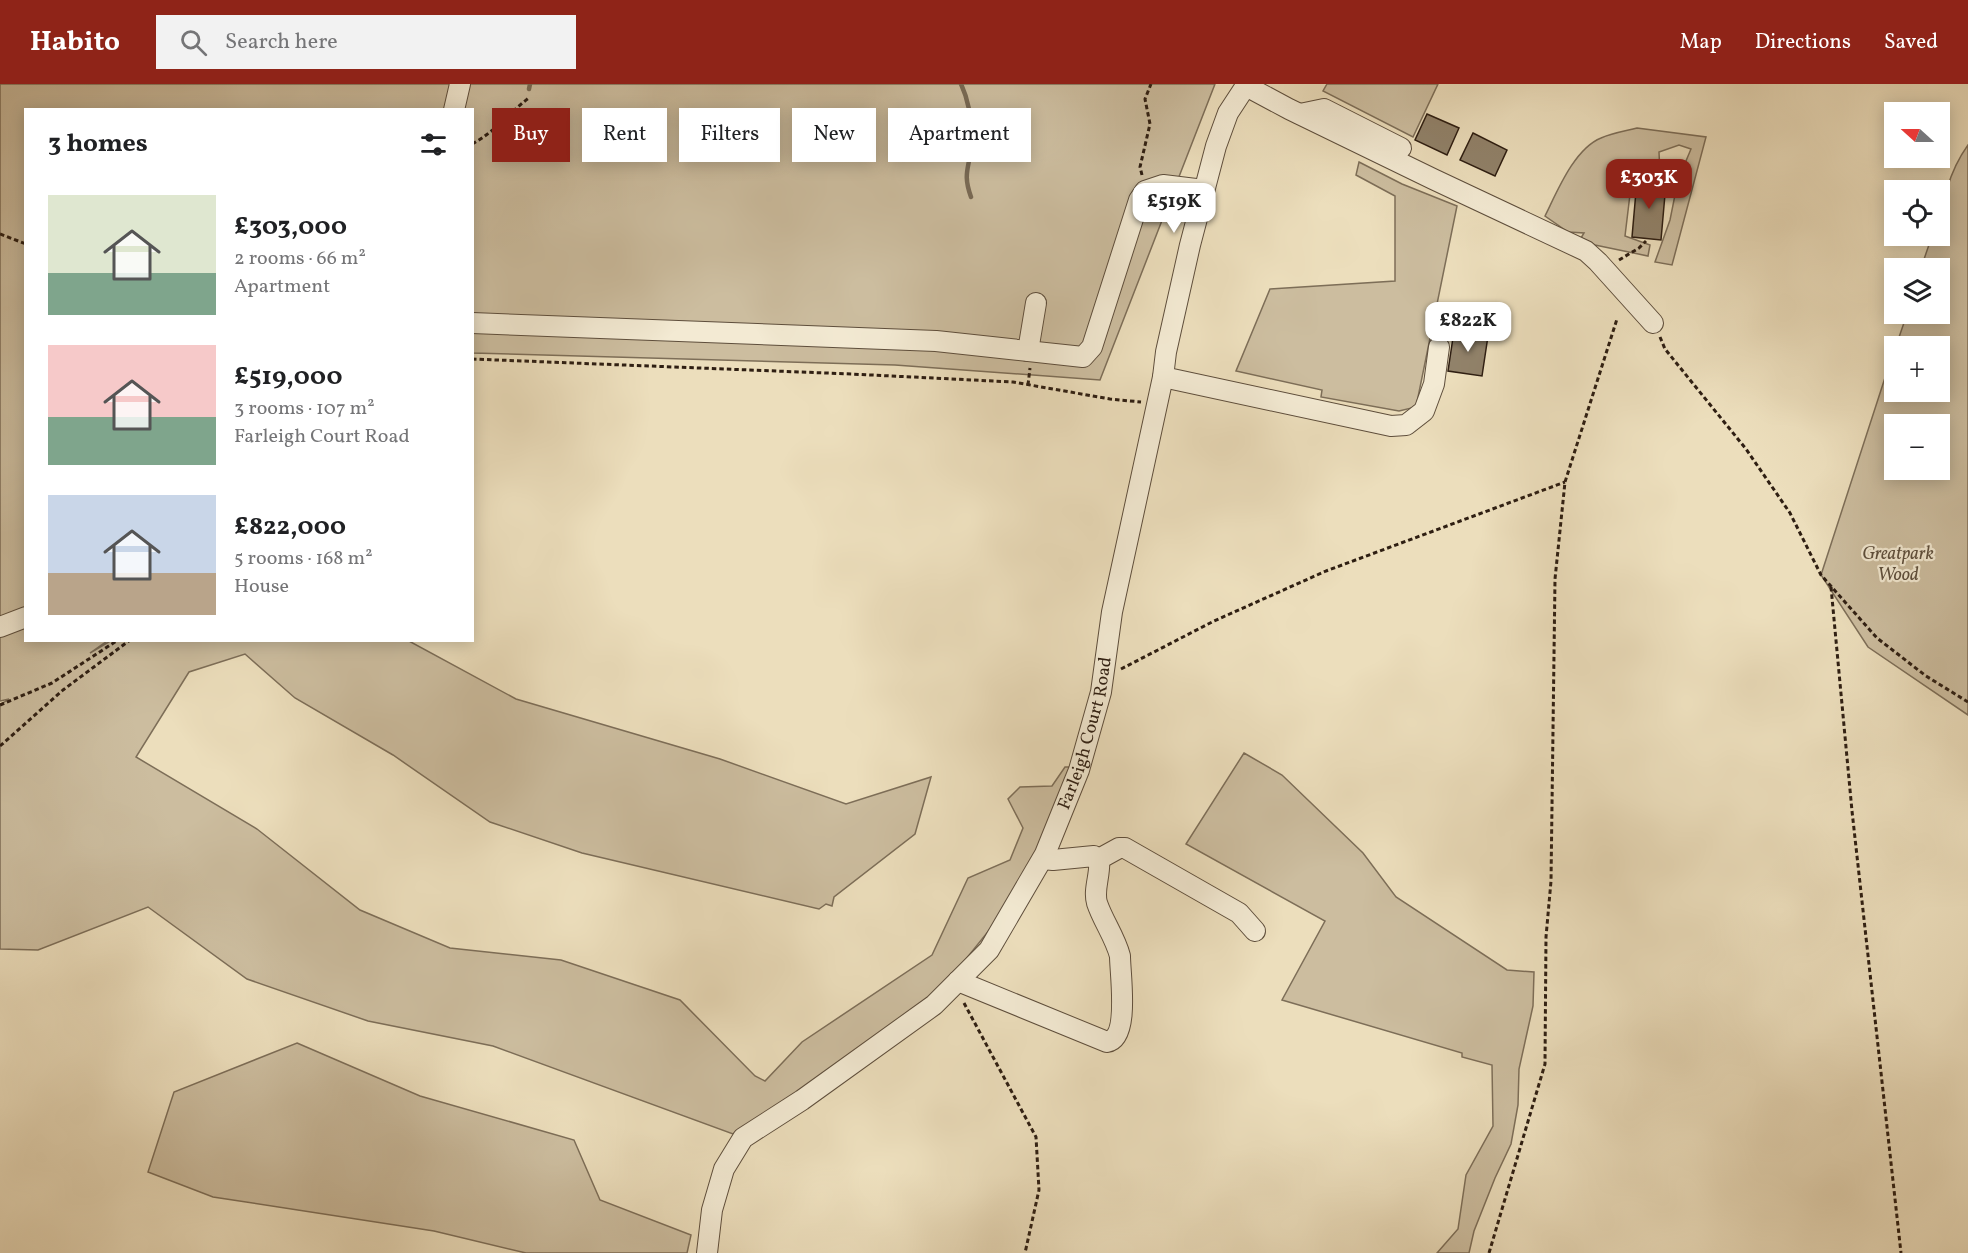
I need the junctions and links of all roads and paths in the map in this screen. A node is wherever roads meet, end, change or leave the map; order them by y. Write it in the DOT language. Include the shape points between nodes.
graph roads {
  1 [pos="460,84"];
  2 [pos="1151,84"];
  3 [pos="1246,85"];
  4 [pos="530,97"];
  5 [pos="454,108"];
  6 [pos="1300,114"];
  7 [pos="474,143"];
  8 [pos="1401,148"];
  9 [pos="1204,190"];
  10 [pos="1145,191"];
  11 [pos="0,234"];
  12 [pos="1647,241"];
  13 [pos="24,243"];
  14 [pos="1607,272"];
  15 [pos="1036,303"];
  16 [pos="1617,319"];
  17 [pos="474,323"];
  18 [pos="1653,323"];
  19 [pos="1439,347"];
  20 [pos="1028,351"];
  21 [pos="474,359"];
  22 [pos="1163,377"];
  23 [pos="1156,404"];
  24 [pos="1565,482"];
  25 [pos="1831,587"];
  26 [pos="24,617"];
  27 [pos="0,627"];
  28 [pos="115,642"];
  29 [pos="127,642"];
  30 [pos="1103,678"];
  31 [pos="1968,702"];
  32 [pos="0,705"];
  33 [pos="0,746"];
  34 [pos="1043,859"];
  35 [pos="1099,859"];
  36 [pos="1256,932"];
  37 [pos="956,983"];
  38 [pos="707,1253"];
  39 [pos="1025,1253"];
  40 [pos="1489,1253"];
  41 [pos="1901,1253"];
  1 -- 5 [label="street"];
  2 -- 10 [label="path" via="1145,99 1150,124 1140,167"];
  3 -- 6 [label="street"];
  3 -- 9 [label="street, Farleigh Court Road" via="1228,113"];
  4 -- 7 [label="path"];
  6 -- 8 [label="street" via="1324,109"];
  6 -- 14 [label="street" via="1586,251"];
  9 -- 10 [label="street" via="1163,185"];
  9 -- 22 [label="street, Farleigh Court Road"];
  10 -- 20 [label="street" via="1092,347 1083,357"];
  11 -- 13 [label="path"];
  12 -- 14 [label="path"];
  14 -- 18 [label="street"];
  15 -- 20 [label="street"];
  16 -- 24 [label="path"];
  17 -- 20 [label="street" via="936,341"];
  18 -- 25 [label="path" via="1665,349 1746,449 1790,513"];
  19 -- 22 [label="street" via="1434,384 1424,411 1406,425 1391,426"];
  21 -- 23 [label="path" via="1012,382"];
  22 -- 23 [label="street, Farleigh Court Road"];
  23 -- 30 [label="street, Farleigh Court Road"];
  24 -- 30 [label="path" via="1326,571 1214,621"];
  24 -- 40 [label="path" via="1556,579 1545,1064"];
  25 -- 31 [label="path" via="1877,638"];
  25 -- 41 [label="path"];
  26 -- 27 [label="street"];
  28 -- 32 [label="path" via="52,684"];
  29 -- 33 [label="path" via="63,690"];
  30 -- 34 [label="street, Farleigh Court Road" via="1079,770"];
  34 -- 35 [label="street"];
  34 -- 37 [label="street, Farleigh Court Road" via="989,950"];
  35 -- 36 [label="street" via="1125,848 1239,913"];
  35 -- 37 [label="street" via="1096,901 1120,956 1121,1024 1113,1041 1107,1042"];
  37 -- 38 [label="street, Farleigh Court Road" via="934,1005 743,1138 724,1169 712,1210"];
  37 -- 39 [label="path" via="1036,1137 1039,1190"];
}
